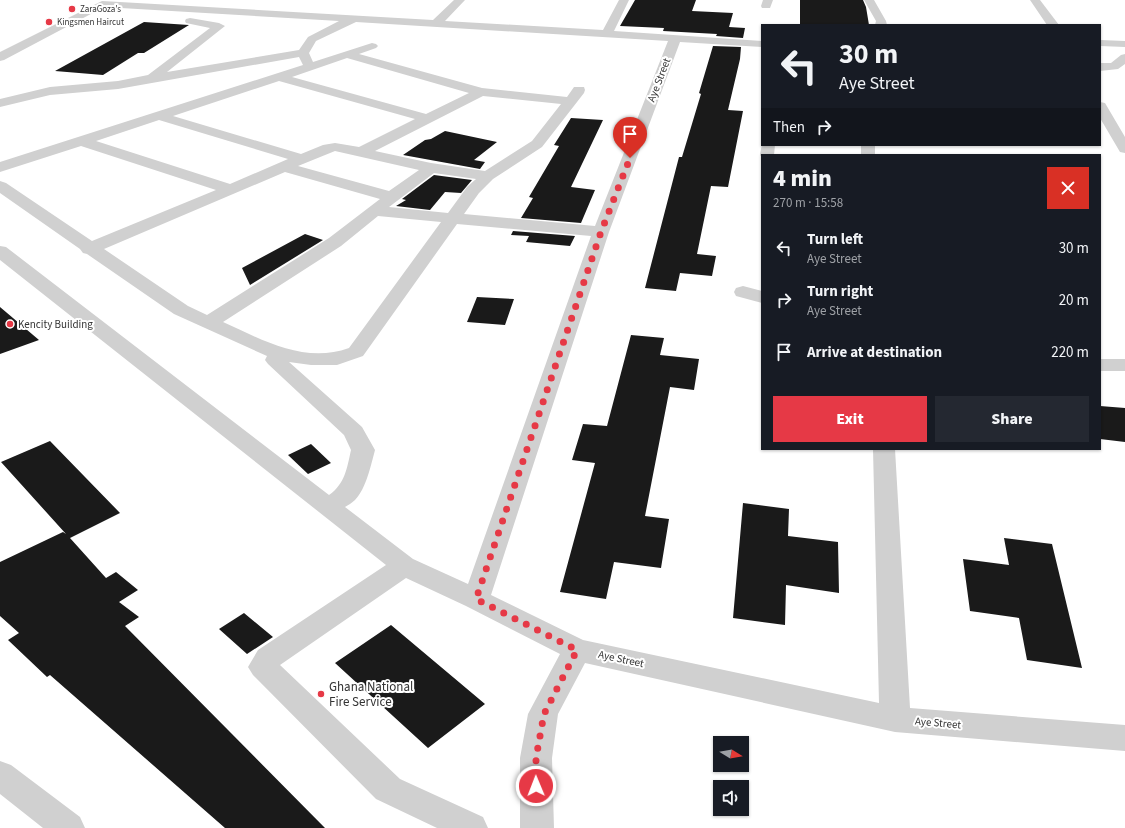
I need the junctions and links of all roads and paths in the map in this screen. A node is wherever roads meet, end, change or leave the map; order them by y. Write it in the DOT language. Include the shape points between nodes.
graph roads {
  1 [pos="460,0"];
  2 [pos="624,0"];
  3 [pos="869,0"];
  4 [pos="1035,0"];
  5 [pos="84,1"];
  6 [pos="102,4"];
  7 [pos="308,7"];
  8 [pos="297,16"];
  9 [pos="356,19"];
  10 [pos="182,20"];
  11 [pos="436,24"];
  12 [pos="881,24"];
  13 [pos="1051,24"];
  14 [pos="607,34"];
  15 [pos="675,39"];
  16 [pos="1101,43"];
  17 [pos="761,44"];
  18 [pos="1125,44"];
  19 [pos="372,46"];
  20 [pos="303,53"];
  21 [pos="345,54"];
  22 [pos="0,57"];
  23 [pos="1125,58"];
  24 [pos="309,66"];
  25 [pos="1101,67"];
  26 [pos="279,77"];
  27 [pos="152,78"];
  28 [pos="481,92"];
  29 [pos="0,103"];
  30 [pos="1101,108"];
  31 [pos="158,116"];
  32 [pos="429,119"];
  33 [pos="81,141"];
  34 [pos="1125,149"];
  35 [pos="361,152"];
  36 [pos="302,159"];
  37 [pos="0,167"];
  38 [pos="284,168"];
  39 [pos="432,168"];
  40 [pos="488,176"];
  41 [pos="0,186"];
  42 [pos="230,189"];
  43 [pos="392,197"];
  44 [pos="376,211"];
  45 [pos="454,217"];
  46 [pos="601,232"];
  47 [pos="89,249"];
  48 [pos="0,251"];
  49 [pos="743,292"];
  50 [pos="761,297"];
  51 [pos="209,322"];
  52 [pos="279,354"];
  53 [pos="1101,365"];
  54 [pos="1125,365"];
  55 [pos="884,450"];
  56 [pos="328,507"];
  57 [pos="404,566"];
  58 [pos="476,599"];
  59 [pos="577,650"];
  60 [pos="895,719"];
  61 [pos="1125,738"];
  62 [pos="0,775"];
  63 [pos="68,828"];
  64 [pos="471,828"];
  65 [pos="537,828"];
  1 -- 11 [label="street"];
  2 -- 14 [label="street"];
  3 -- 12 [label="street"];
  4 -- 13 [label="street"];
  5 -- 6 [label="street"];
  6 -- 8 [label="street"];
  6 -- 22 [label="street"];
  7 -- 8 [label="street"];
  8 -- 9 [label="street"];
  9 -- 11 [label="street"];
  9 -- 20 [label="street" via="312,39"];
  10 -- 27 [label="street" via="219,26"];
  11 -- 14 [label="street"];
  14 -- 15 [label="street"];
  15 -- 17 [label="street"];
  15 -- 46 [label="street, Aye Street"];
  16 -- 18 [label="street"];
  19 -- 21 [label="street"];
  20 -- 24 [label="street"];
  20 -- 27 [label="street"];
  21 -- 24 [label="street"];
  21 -- 28 [label="street"];
  23 -- 25 [label="street" via="1114,66"];
  24 -- 26 [label="street"];
  26 -- 31 [label="street"];
  26 -- 32 [label="street"];
  27 -- 29 [label="street" via="118,85 50,90"];
  28 -- 32 [label="street"];
  28 -- 40 [label="street" via="575,96 537,144"];
  30 -- 34 [label="street"];
  31 -- 33 [label="street"];
  31 -- 36 [label="street"];
  32 -- 35 [label="street"];
  33 -- 37 [label="street"];
  33 -- 42 [label="street"];
  35 -- 36 [label="street" via="335,147"];
  35 -- 39 [label="street"];
  36 -- 38 [label="street"];
  38 -- 42 [label="street"];
  38 -- 43 [label="street"];
  39 -- 40 [label="street"];
  39 -- 43 [label="street"];
  40 -- 45 [label="street" via="473,190"];
  41 -- 47 [label="street"];
  42 -- 47 [label="street"];
  43 -- 44 [label="street"];
  44 -- 45 [label="street"];
  44 -- 51 [label="street" via="335,242"];
  45 -- 46 [label="street"];
  45 -- 52 [label="street" via="356,352 336,359 311,360"];
  46 -- 58 [label="street, Aye Street"];
  47 -- 51 [label="street" via="181,310"];
  48 -- 56 [label="street"];
  49 -- 50 [label="street"];
  51 -- 52 [label="street"];
  52 -- 56 [label="street" via="275,360 354,432 363,450 357,474 347,494"];
  53 -- 54 [label="street"];
  55 -- 60 [label="street"];
  56 -- 57 [label="street"];
  57 -- 58 [label="street"];
  57 -- 64 [label="street" via="268,658 263,667 388,789"];
  58 -- 59 [label="street, Aye Street"];
  59 -- 60 [label="street, Aye Street"];
  59 -- 65 [label="street" via="544,714 536,758"];
  60 -- 61 [label="street, Aye Street"];
  62 -- 63 [label="street"];
}
